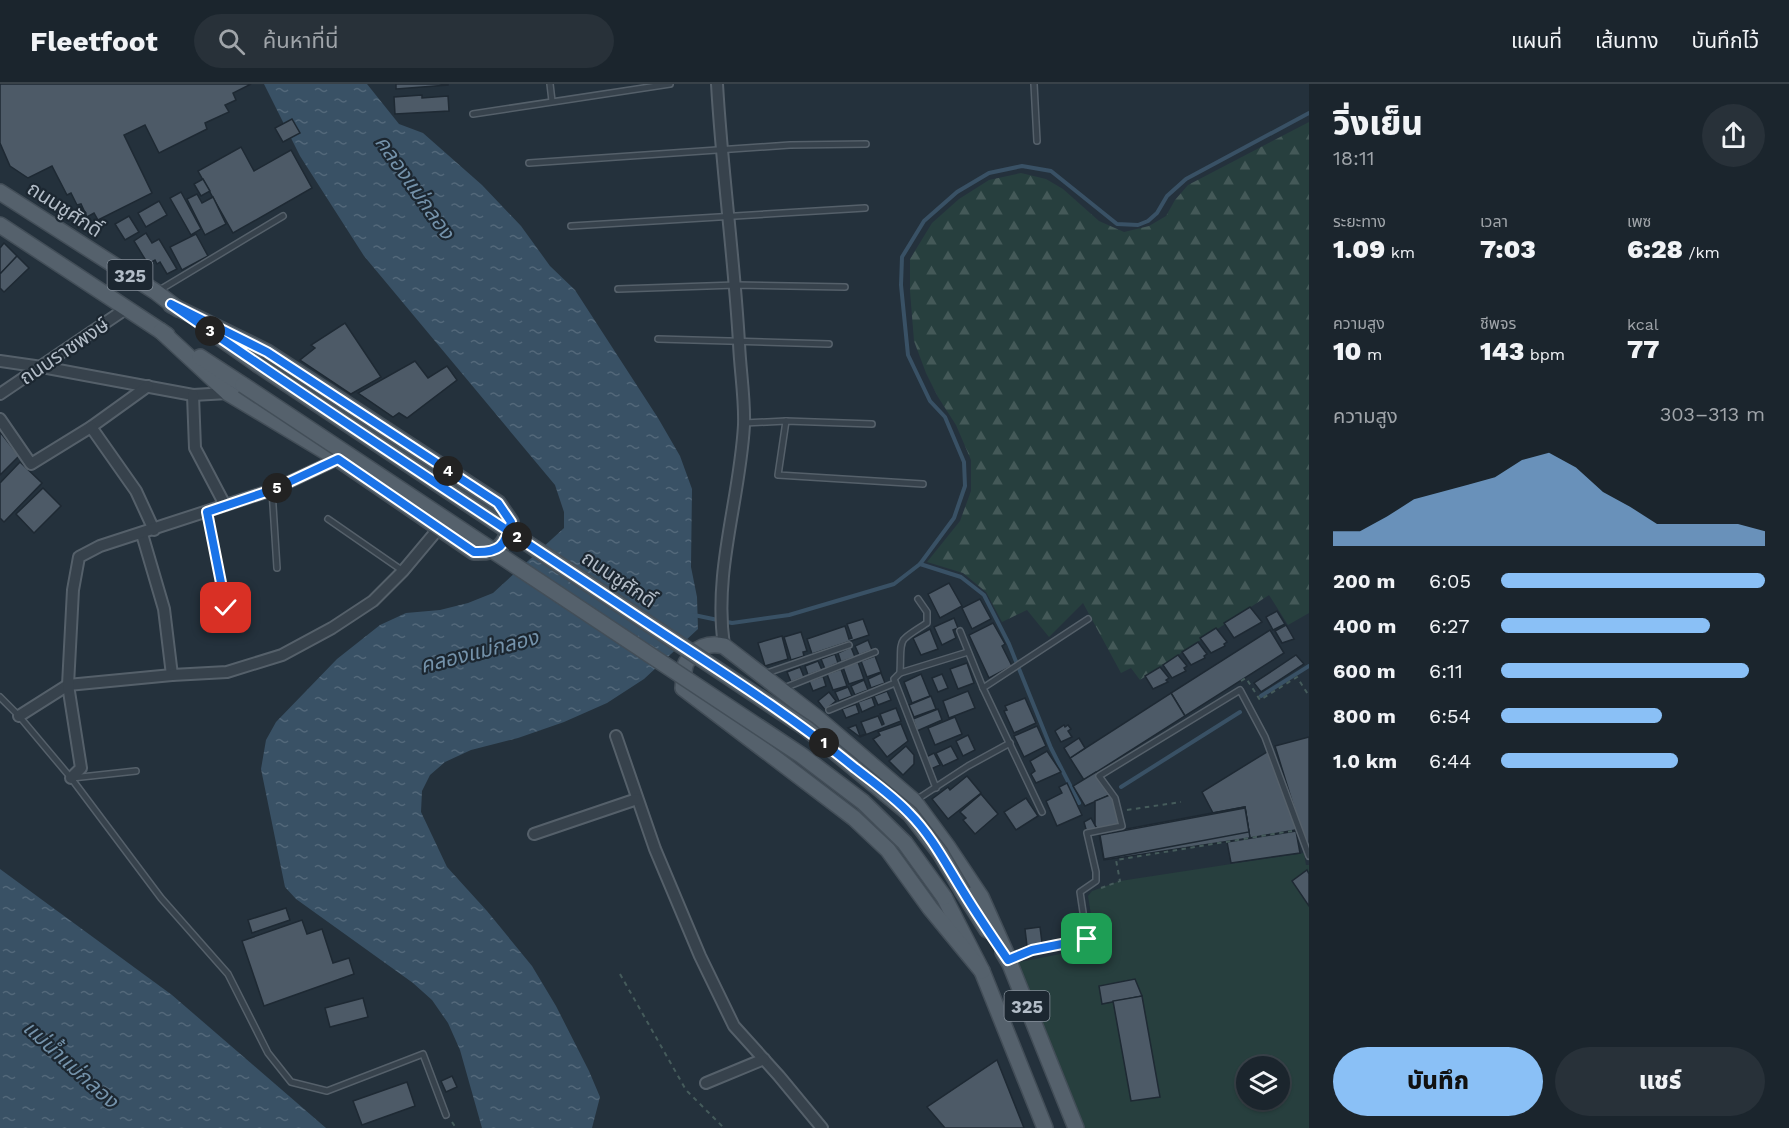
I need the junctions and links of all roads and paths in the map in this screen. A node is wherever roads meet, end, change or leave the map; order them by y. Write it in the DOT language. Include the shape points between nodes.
graph roads {
  1 [pos="550,84"];
  2 [pos="670,84"];
  3 [pos="717,84"];
  4 [pos="1034,84"];
  5 [pos="552,101"];
  6 [pos="472,114"];
  7 [pos="1037,141"];
  8 [pos="866,144"];
  9 [pos="721,150"];
  10 [pos="529,163"];
  11 [pos="0,192"];
  12 [pos="865,208"];
  13 [pos="727,215"];
  14 [pos="283,216"];
  15 [pos="0,225"];
  16 [pos="571,226"];
  17 [pos="736,285"];
  18 [pos="845,286"];
  19 [pos="618,289"];
  20 [pos="156,292"];
  21 [pos="171,304"];
  22 [pos="127,308"];
  23 [pos="161,331"];
  24 [pos="658,339"];
  25 [pos="739,342"];
  26 [pos="829,344"];
  27 [pos="0,361"];
  28 [pos="42,367"];
  29 [pos="148,386"];
  30 [pos="228,393"];
  31 [pos="0,394"];
  32 [pos="193,395"];
  33 [pos="0,419"];
  34 [pos="786,421"];
  35 [pos="744,423"];
  36 [pos="872,424"];
  37 [pos="91,427"];
  38 [pos="338,459"];
  39 [pos="923,484"];
  40 [pos="272,490"];
  41 [pos="225,505"];
  42 [pos="207,512"];
  43 [pos="327,519"];
  44 [pos="439,528"];
  45 [pos="154,530"];
  46 [pos="142,534"];
  47 [pos="278,568"];
  48 [pos="403,571"];
  49 [pos="918,598"];
  50 [pos="226,608"];
  51 [pos="1088,619"];
  52 [pos="960,631"];
  53 [pos="724,639"];
  54 [pos="849,645"];
  55 [pos="875,652"];
  56 [pos="968,652"];
  57 [pos="900,673"];
  58 [pos="172,675"];
  59 [pos="762,675"];
  60 [pos="895,683"];
  61 [pos="68,685"];
  62 [pos="983,688"];
  63 [pos="780,690"];
  64 [pos="0,697"];
  65 [pos="830,710"];
  66 [pos="19,716"];
  67 [pos="616,736"];
  68 [pos="1010,743"];
  69 [pos="136,771"];
  70 [pos="71,778"];
  71 [pos="936,788"];
  72 [pos="637,799"];
  73 [pos="914,801"];
  74 [pos="1181,801"];
  75 [pos="1118,811"];
  76 [pos="1042,812"];
  77 [pos="1299,830"];
  78 [pos="534,834"];
  79 [pos="1309,856"];
  80 [pos="1092,891"];
  81 [pos="1095,936"];
  82 [pos="1086,949"];
  83 [pos="1008,960"];
  84 [pos="982,971"];
  85 [pos="620,974"];
  86 [pos="764,1059"];
  87 [pos="706,1083"];
  88 [pos="447,1115"];
  89 [pos="724,1128"];
  90 [pos="822,1128"];
  91 [pos="1045,1128"];
  92 [pos="1076,1128"];
  1 -- 5 [label="lane"];
  2 -- 5 [label="lane"];
  3 -- 9 [label="street"];
  4 -- 7 [label="lane"];
  5 -- 6 [label="lane"];
  8 -- 9 [label="lane"];
  9 -- 10 [label="lane"];
  9 -- 13 [label="street"];
  11 -- 20 [label="main road, ถนนชูศักดิ์ / 325"];
  12 -- 13 [label="lane"];
  13 -- 16 [label="lane"];
  13 -- 17 [label="street"];
  14 -- 20 [label="lane"];
  15 -- 22 [label="main road, 325"];
  17 -- 18 [label="lane"];
  17 -- 19 [label="lane"];
  17 -- 25 [label="street"];
  20 -- 21 [label="main road, ถนนชูศักดิ์ / 325"];
  21 -- 44 [label="main road" via="267,352 498,503 511,522 506,541 490,553 474,552"];
  21 -- 83 [label="main road, ถนนชูศักดิ์ / 325, bridge" via="807,729 910,814 940,853"];
  22 -- 23 [label="main road, 325"];
  22 -- 28 [label="street, ถนนราชพงษ์"];
  23 -- 30 [label="main road"];
  23 -- 84 [label="main road, 325, bridge" via="801,755 872,810 905,843 944,897"];
  24 -- 25 [label="lane"];
  25 -- 26 [label="lane"];
  25 -- 35 [label="street"];
  27 -- 28 [label="street"];
  28 -- 29 [label="street"];
  28 -- 31 [label="street, ถนนราชพงษ์"];
  29 -- 32 [label="street"];
  29 -- 37 [label="street"];
  30 -- 32 [label="street"];
  30 -- 38 [label="main road"];
  32 -- 41 [label="street" via="195,448"];
  33 -- 37 [label="street" via="32,464"];
  34 -- 35 [label="lane"];
  34 -- 36 [label="lane"];
  34 -- 39 [label="lane" via="778,475"];
  35 -- 53 [label="street" via="726,541 721,600"];
  37 -- 45 [label="street" via="136,491"];
  38 -- 40 [label="street"];
  38 -- 44 [label="main road"];
  40 -- 41 [label="street"];
  40 -- 47 [label="lane"];
  41 -- 42 [label="street"];
  42 -- 45 [label="street"];
  42 -- 50 [label="lane"];
  43 -- 48 [label="lane"];
  44 -- 48 [label="street"];
  45 -- 46 [label="street"];
  46 -- 58 [label="street" via="164,609"];
  46 -- 61 [label="street" via="100,546 79,557 73,590"];
  48 -- 58 [label="street" via="373,601 282,655 227,672"];
  49 -- 57 [label="lane" via="927,612 927,623 903,638"];
  51 -- 62 [label="lane"];
  52 -- 56 [label="lane"];
  53 -- 59 [label="main road"];
  53 -- 84 [label="main road" via="698,649 686,664 683,688 854,818 888,850"];
  54 -- 59 [label="lane"];
  55 -- 63 [label="lane"];
  56 -- 57 [label="lane"];
  56 -- 62 [label="lane"];
  57 -- 60 [label="lane"];
  58 -- 61 [label="street"];
  59 -- 63 [label="main road"];
  60 -- 65 [label="lane"];
  60 -- 71 [label="lane"];
  61 -- 66 [label="street"];
  61 -- 70 [label="street" via="81,768"];
  62 -- 68 [label="lane"];
  63 -- 73 [label="main road"];
  64 -- 66 [label="lane"];
  66 -- 70 [label="lane"];
  67 -- 72 [label="street"];
  68 -- 71 [label="lane"];
  68 -- 76 [label="lane"];
  69 -- 70 [label="lane"];
  70 -- 88 [label="lane" via="161,898 228,974 268,1053 291,1082 327,1091 423,1054"];
  71 -- 73 [label="lane"];
  72 -- 78 [label="street"];
  72 -- 86 [label="street" via="700,956 734,1026"];
  73 -- 83 [label="main road" via="981,897"];
  74 -- 75 [label="path"];
  75 -- 77 [label="lane" via="1115,798 1099,776 1240,690 1265,737"];
  75 -- 83 [label="lane" via="1122,826 1087,833 1096,872 1096,881 1080,892 1087,939 1032,950"];
  77 -- 79 [label="lane"];
  77 -- 80 [label="path" via="1116,860 1120,881"];
  81 -- 82 [label="path" via="1096,947"];
  83 -- 92 [label="main road, ถนนชูศักดิ์ / 325"];
  84 -- 91 [label="main road, 325"];
  85 -- 89 [label="path" via="686,1090"];
  86 -- 87 [label="street"];
  86 -- 90 [label="street"];
}
